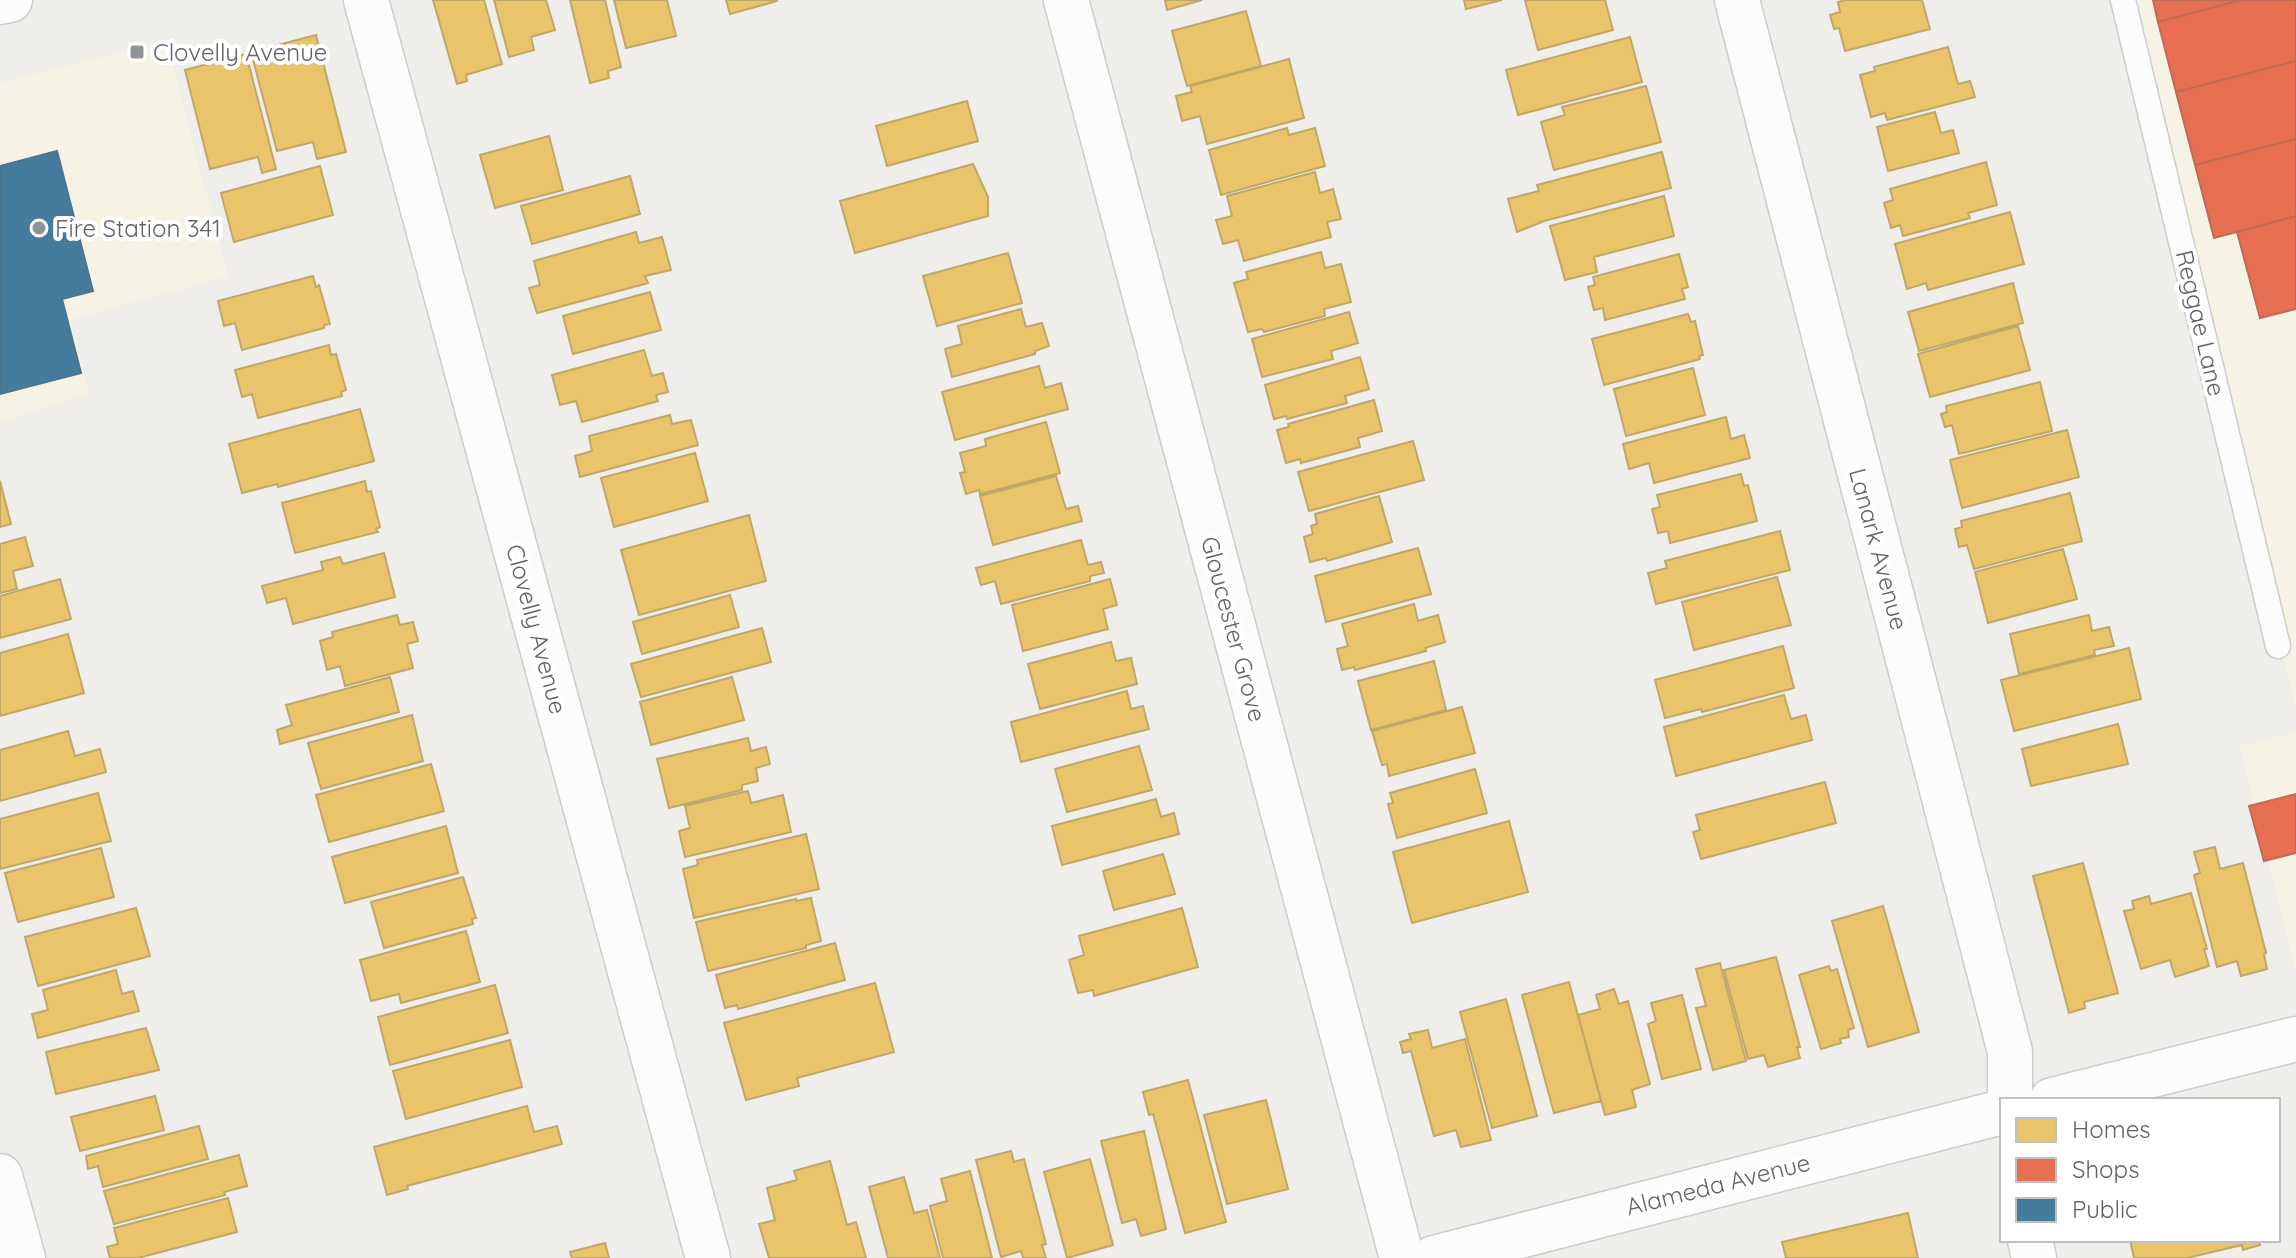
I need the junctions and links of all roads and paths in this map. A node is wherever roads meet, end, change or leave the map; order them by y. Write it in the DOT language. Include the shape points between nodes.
graph roads {
  1 [pos="10,0"];
  2 [pos="366,0"];
  3 [pos="1066,0"];
  4 [pos="1737,0"];
  5 [pos="2123,0"];
  6 [pos="0,2"];
  7 [pos="2278,646"];
  8 [pos="2296,1039"];
  9 [pos="2010,1098"];
  10 [pos="2060,1098"];
  11 [pos="2000,1113"];
  12 [pos="0,1176"];
  13 [pos="23,1258"];
  14 [pos="708,1258"];
  15 [pos="1402,1258"];
  16 [pos="1434,1258"];
  1 -- 6 [label="street"];
  2 -- 14 [label="street, Clovelly Avenue"];
  3 -- 15 [label="street, Gloucester Grove"];
  4 -- 9 [label="street, Lanark Avenue" via="2010,1052"];
  5 -- 7 [label="lane, Reggae Lane"];
  8 -- 10 [label="street"];
  11 -- 16 [label="street, Alameda Avenue"];
  12 -- 13 [label="street"];
}
